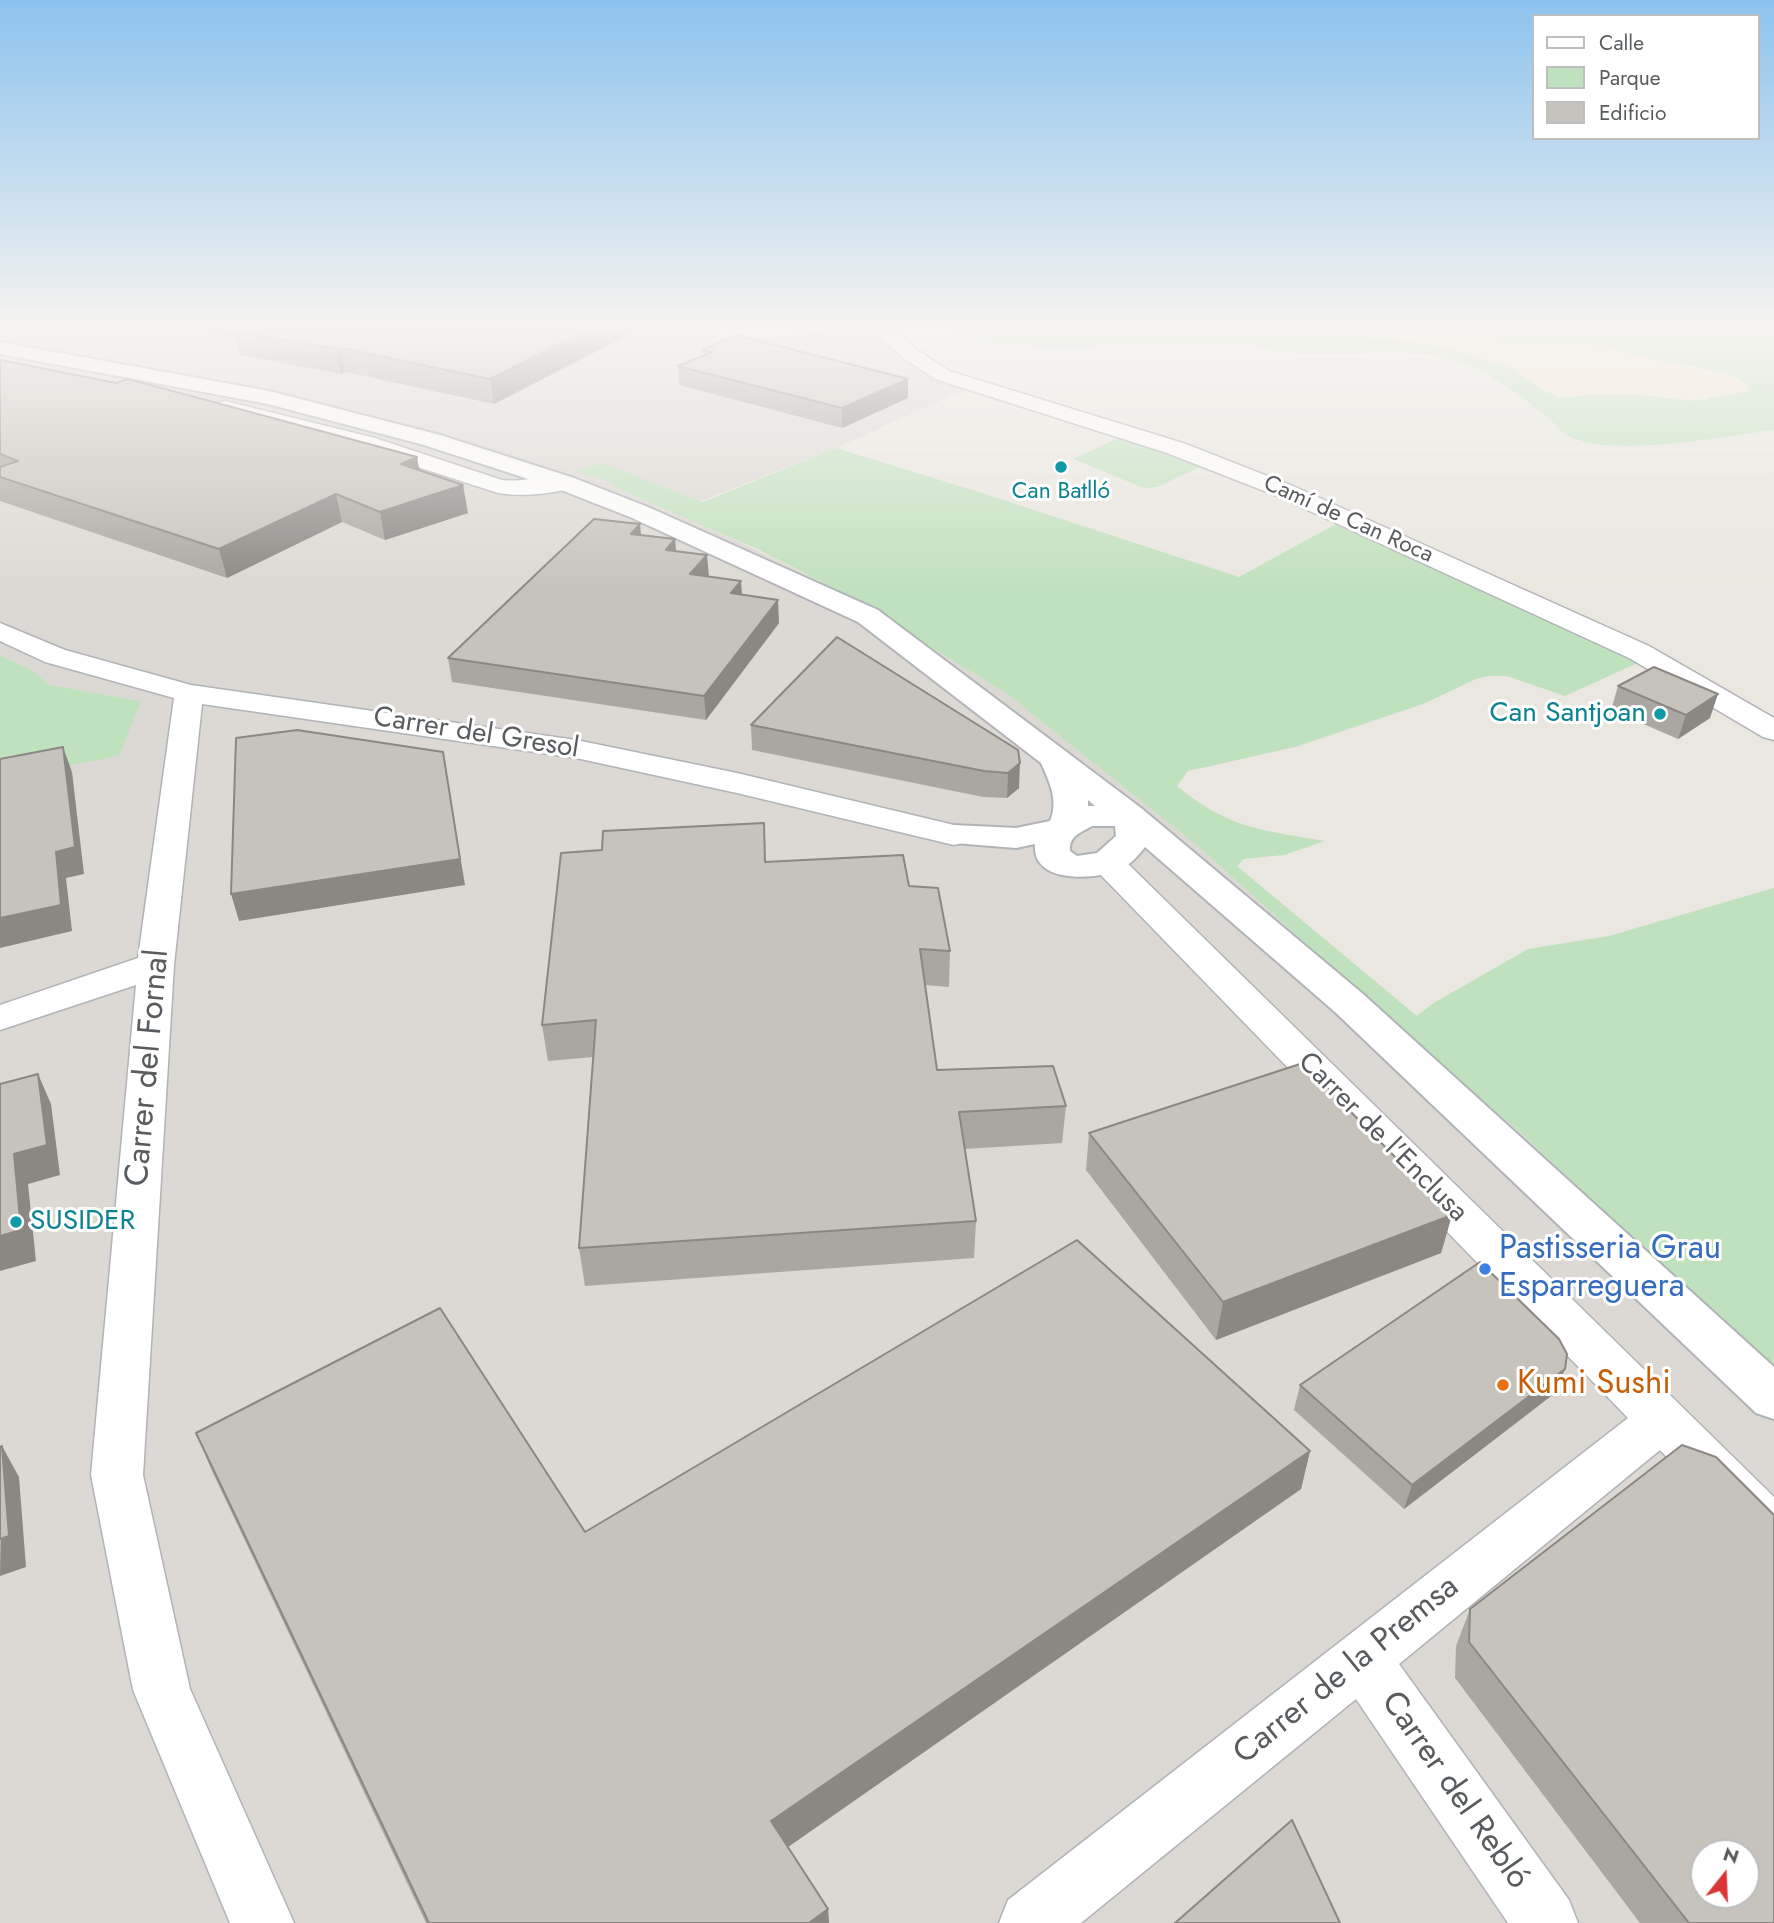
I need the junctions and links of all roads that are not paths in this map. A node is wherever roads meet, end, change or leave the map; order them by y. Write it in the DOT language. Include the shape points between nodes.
graph roads {
  1 [pos="248,413"];
  2 [pos="326,413"];
  3 [pos="1062,413"];
  4 [pos="565,483"];
  5 [pos="0,631"];
  6 [pos="189,693"];
  7 [pos="1774,731"];
  8 [pos="1054,757"];
  9 [pos="1129,815"];
  10 [pos="954,835"];
  11 [pos="1063,844"];
  12 [pos="1108,863"];
  13 [pos="1208,885"];
  14 [pos="156,964"];
  15 [pos="0,1017"];
  16 [pos="1774,1398"];
  17 [pos="1662,1420"];
  18 [pos="1774,1532"];
  19 [pos="1362,1659"];
  20 [pos="262,1923"];
  21 [pos="1031,1923"];
  22 [pos="1546,1923"];
  1 -- 4 [label="street" via="368,443 498,486 517,489"];
  2 -- 4 [label="street" via="432,440"];
  3 -- 7 [label="street, Camí de Can Roca" via="1175,448 1284,491 1639,652"];
  4 -- 8 [label="street" via="868,616"];
  5 -- 6 [label="street, Carrer del Gresol" via="55,656"];
  6 -- 10 [label="street, Carrer del Gresol" via="576,749"];
  6 -- 14 [label="street, Carrer del Fornal"];
  8 -- 9 [label="street"];
  8 -- 11 [label="street" via="1072,804"];
  9 -- 11 [label="street" via="1085,816"];
  9 -- 12 [label="street" via="1132,838"];
  9 -- 13 [label="street"];
  10 -- 11 [label="street" via="974,845 1043,861"];
  11 -- 12 [label="street" via="1080,867"];
  12 -- 13 [label="street" via="1147,863"];
  12 -- 17 [label="street, Carrer de l'Enclusa"];
  13 -- 16 [label="street" via="1357,1011"];
  14 -- 15 [label="street"];
  14 -- 20 [label="street, Carrer del Fornal" via="117,1475 162,1690"];
  17 -- 18 [label="street, Carrer de l'Enclusa"];
  17 -- 19 [label="street, Carrer de la Premsa"];
  19 -- 21 [label="street, Carrer de la Premsa"];
  19 -- 22 [label="street, Carrer del Rebló"];
}
